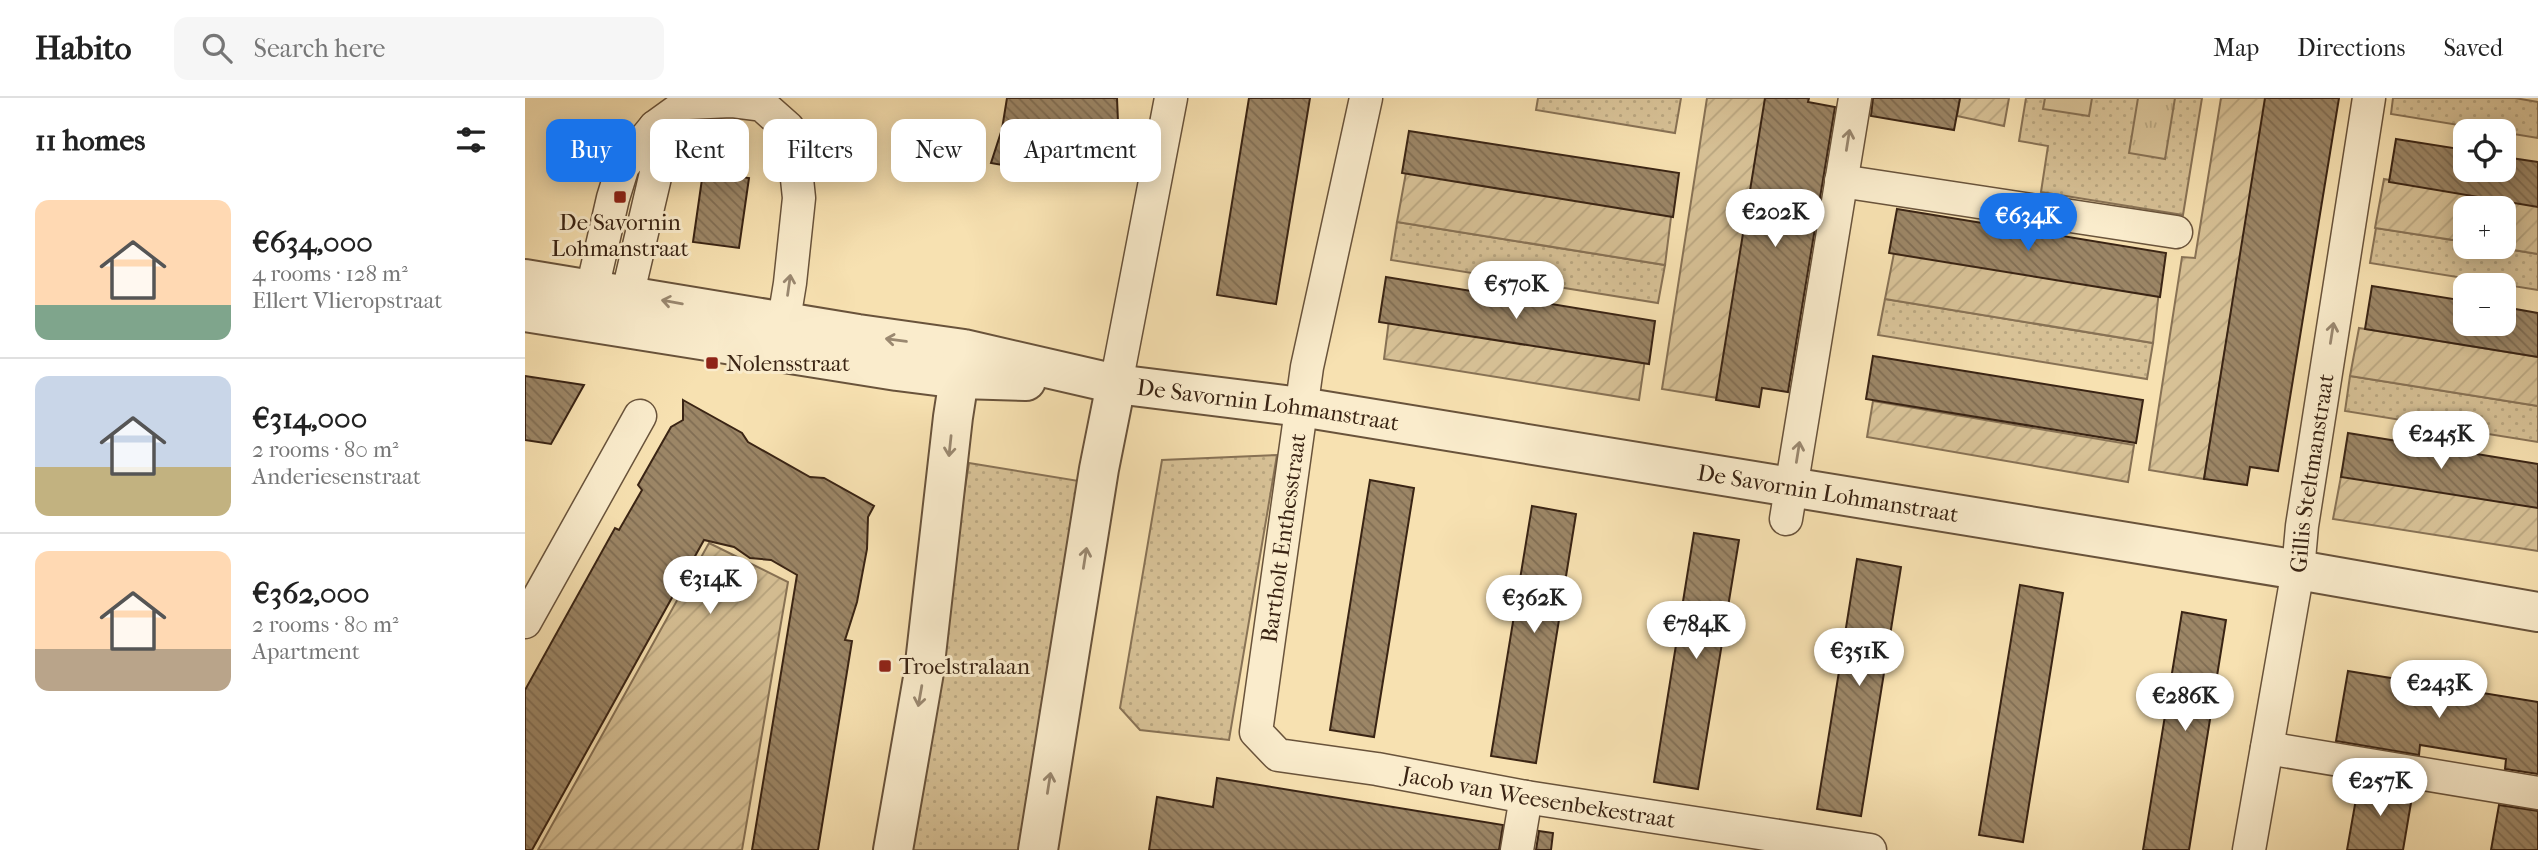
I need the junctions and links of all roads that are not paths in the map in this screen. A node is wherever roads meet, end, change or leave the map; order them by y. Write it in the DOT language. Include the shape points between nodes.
graph roads {
  1 [pos="1171,98"];
  2 [pos="1366,98"];
  3 [pos="1854,98"];
  4 [pos="2369,98"];
  5 [pos="1841,181"];
  6 [pos="2176,232"];
  7 [pos="525,279"];
  8 [pos="606,309"];
  9 [pos="525,312"];
  10 [pos="781,337"];
  11 [pos="962,364"];
  12 [pos="1116,384"];
  13 [pos="1301,407"];
  14 [pos="640,416"];
  15 [pos="1789,504"];
  16 [pos="2298,570"];
  17 [pos="2538,612"];
  18 [pos="525,622"];
  19 [pos="1257,732"];
  20 [pos="2267,748"];
  21 [pos="2538,793"];
  22 [pos="1526,797"];
  23 [pos="893,850"];
  24 [pos="1038,850"];
  25 [pos="1517,850"];
  26 [pos="1870,850"];
  27 [pos="2249,850"];
  1 -- 12 [label="street"];
  2 -- 13 [label="street, Bartholt Enthesstraat"];
  5 -- 3 [label="street, one-way"];
  16 -- 4 [label="street, Gillis Steltmanstraat, one-way"];
  5 -- 6 [label="street"];
  15 -- 5 [label="street, one-way"];
  7 -- 8 [label="street, De Savornin Lohmanstraat"];
  8 -- 9 [label="street, De Savornin Lohmanstraat"];
  8 -- 10 [label="street, De Savornin Lohmanstraat"];
  10 -- 8 [label="street, one-way" via="799,198 788,128 762,105 688,103 655,127 623,166 613,198"];
  10 -- 11 [label="street, De Savornin Lohmanstraat"];
  11 -- 12 [label="street, De Savornin Lohmanstraat"];
  11 -- 23 [label="street, one-way" via="924,672"];
  12 -- 13 [label="street, De Savornin Lohmanstraat"];
  24 -- 12 [label="street, one-way"];
  13 -- 15 [label="street, De Savornin Lohmanstraat"];
  13 -- 19 [label="street, Bartholt Enthesstraat"];
  14 -- 18 [label="street"];
  15 -- 16 [label="street, De Savornin Lohmanstraat"];
  16 -- 17 [label="street, De Savornin Lohmanstraat"];
  16 -- 20 [label="street, Gillis Steltmanstraat"];
  19 -- 22 [label="street, Jacob van Weesenbekestraat" via="1278,755"];
  20 -- 21 [label="street"];
  20 -- 27 [label="street, Gillis Steltmanstraat"];
  22 -- 25 [label="street"];
  22 -- 26 [label="street, Jacob van Weesenbekestraat"];
}
